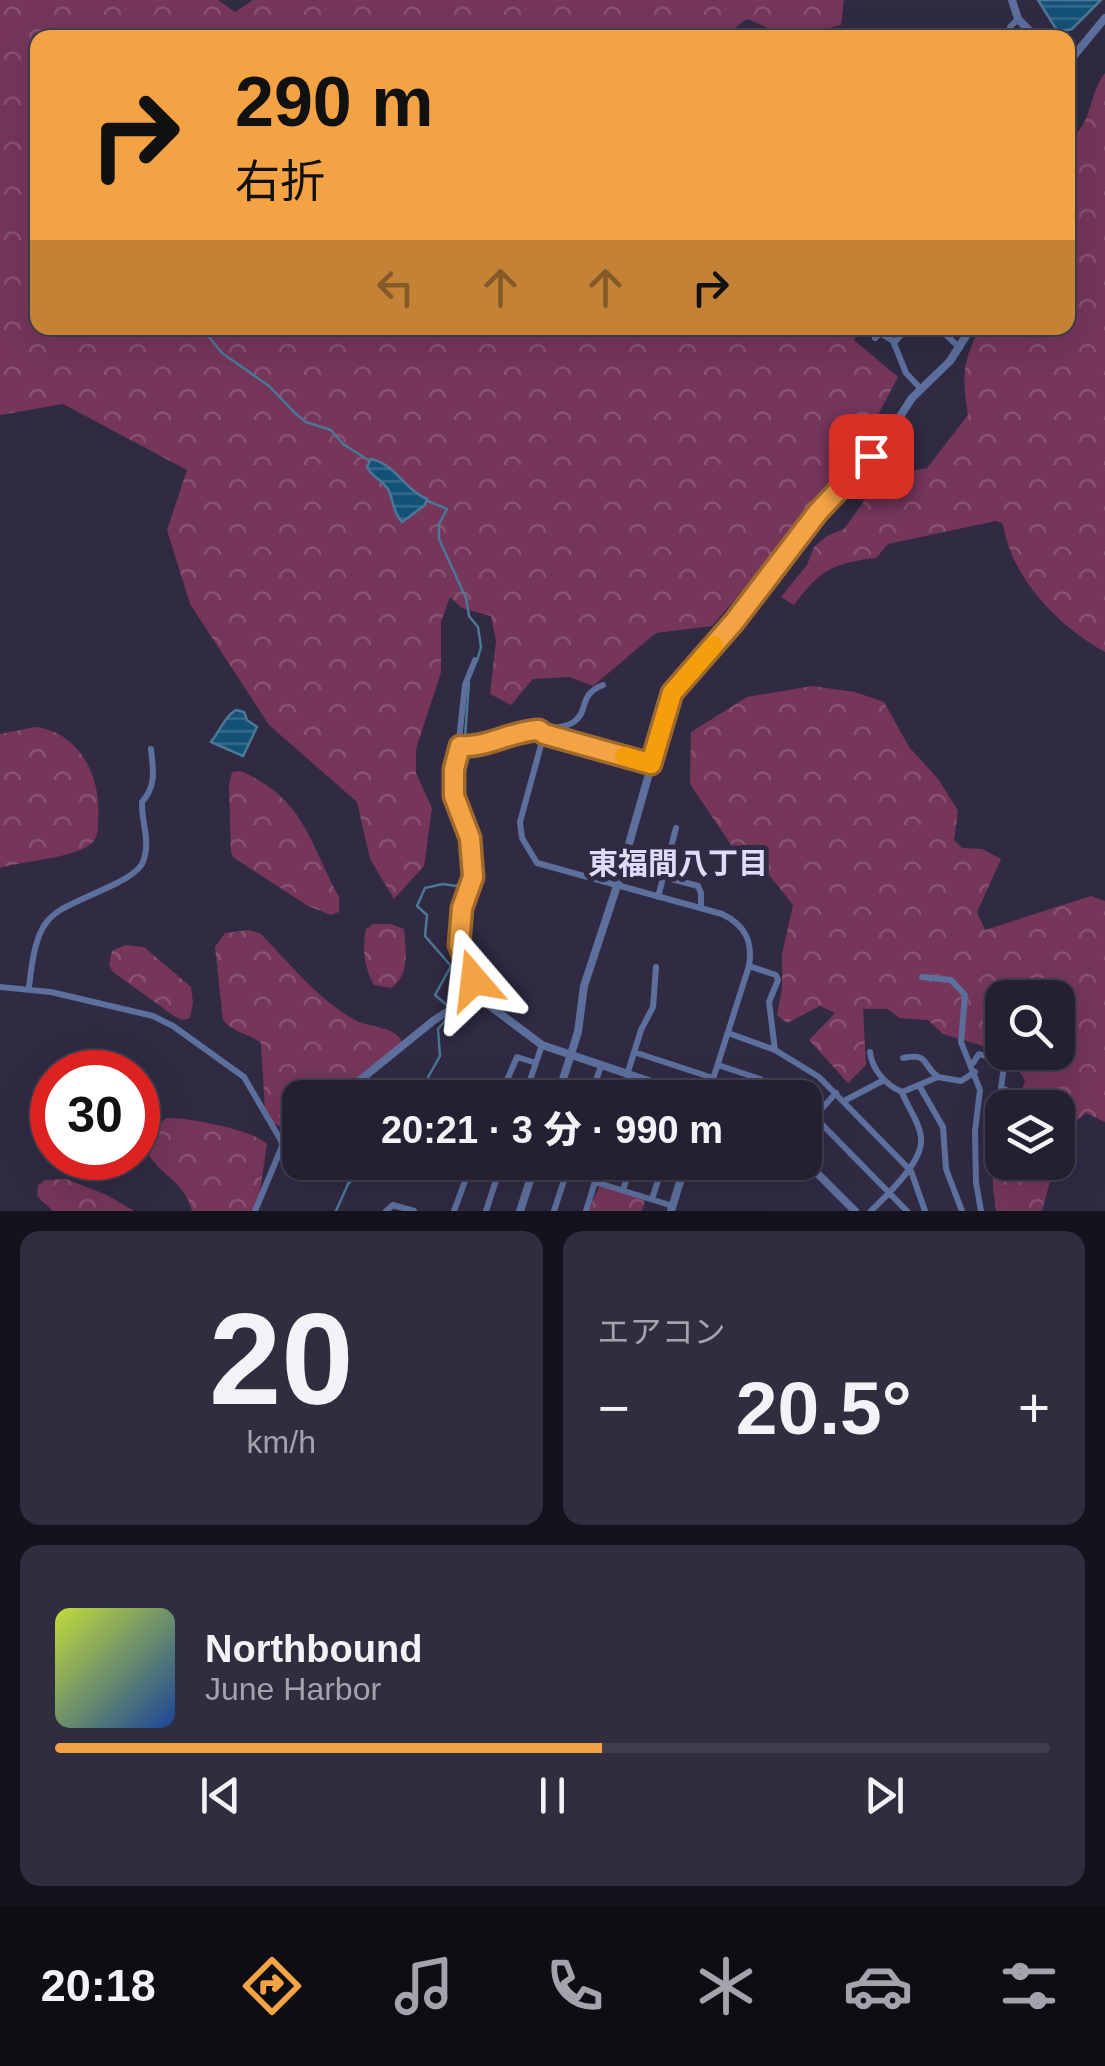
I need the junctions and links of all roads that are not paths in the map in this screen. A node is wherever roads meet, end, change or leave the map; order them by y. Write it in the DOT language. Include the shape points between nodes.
graph roads {
  1 [pos="1012,0"];
  2 [pos="1105,18"];
  3 [pos="1018,19"];
  4 [pos="1011,30"];
  5 [pos="1029,30"];
  6 [pos="1075,54"];
  7 [pos="884,335"];
  8 [pos="901,335"];
  9 [pos="947,335"];
  10 [pos="967,335"];
  11 [pos="894,343"];
  12 [pos="960,348"];
  13 [pos="922,390"];
  14 [pos="476,660"];
  15 [pos="603,685"];
  16 [pos="541,732"];
  17 [pos="460,746"];
  18 [pos="151,748"];
  19 [pos="651,764"];
  20 [pos="676,828"];
  21 [pos="664,876"];
  22 [pos="617,886"];
  23 [pos="658,897"];
  24 [pos="701,908"];
  25 [pos="749,966"];
  26 [pos="656,967"];
  27 [pos="922,977"];
  28 [pos="0,987"];
  29 [pos="29,988"];
  30 [pos="474,994"];
  31 [pos="728,1033"];
  32 [pos="542,1045"];
  33 [pos="776,1050"];
  34 [pos="634,1052"];
  35 [pos="870,1052"];
  36 [pos="570,1056"];
  37 [pos="904,1058"];
  38 [pos="536,1063"];
  39 [pos="718,1065"];
  40 [pos="600,1066"];
  41 [pos="974,1068"];
  42 [pos="628,1075"];
  43 [pos="938,1076"];
  44 [pos="713,1078"];
  45 [pos="360,1080"];
  46 [pos="507,1080"];
  47 [pos="530,1080"];
  48 [pos="563,1080"];
  49 [pos="596,1080"];
  50 [pos="627,1080"];
  51 [pos="644,1080"];
  52 [pos="762,1080"];
  53 [pos="884,1080"];
  54 [pos="920,1087"];
  55 [pos="1006,1090"];
  56 [pos="902,1092"];
  57 [pos="836,1093"];
  58 [pos="844,1101"];
  59 [pos="822,1108"];
  60 [pos="822,1125"];
  61 [pos="282,1142"];
  62 [pos="282,1146"];
  63 [pos="906,1169"];
  64 [pos="822,1177"];
  65 [pos="465,1180"];
  66 [pos="496,1180"];
  67 [pos="530,1180"];
  68 [pos="564,1180"];
  69 [pos="626,1180"];
  70 [pos="658,1180"];
  71 [pos="681,1180"];
  72 [pos="595,1182"];
  73 [pos="623,1190"];
  74 [pos="889,1193"];
  75 [pos="652,1199"];
  76 [pos="672,1208"];
  77 [pos="255,1211"];
  78 [pos="386,1211"];
  79 [pos="414,1211"];
  80 [pos="454,1211"];
  81 [pos="486,1211"];
  82 [pos="520,1211"];
  83 [pos="554,1211"];
  84 [pos="586,1211"];
  85 [pos="855,1211"];
  86 [pos="871,1211"];
  87 [pos="907,1211"];
  88 [pos="925,1211"];
  89 [pos="962,1211"];
  90 [pos="982,1211"];
  1 -- 3 [label="street"];
  2 -- 6 [label="street"];
  3 -- 4 [label="street"];
  3 -- 5 [label="street"];
  7 -- 11 [label="street"];
  8 -- 11 [label="street"];
  9 -- 12 [label="street"];
  10 -- 12 [label="street"];
  11 -- 13 [label="street"];
  12 -- 13 [label="street"];
  13 -- 19 [label="street" via="672,693"];
  14 -- 17 [label="street" via="465,685"];
  15 -- 16 [label="street" via="584,698 576,720"];
  16 -- 17 [label="street" via="521,730 478,748"];
  16 -- 19 [label="street"];
  16 -- 22 [label="street" via="522,838 537,863"];
  17 -- 30 [label="street" via="454,796 470,838 473,877 459,945"];
  18 -- 29 [label="street" via="154,782 142,802 142,864 44,922"];
  19 -- 22 [label="street"];
  20 -- 21 [label="street"];
  21 -- 23 [label="street"];
  21 -- 24 [label="street" via="698,886"];
  22 -- 23 [label="street"];
  22 -- 36 [label="street" via="584,986"];
  23 -- 24 [label="street"];
  24 -- 25 [label="street" via="742,927"];
  25 -- 31 [label="street"];
  25 -- 33 [label="street" via="778,980 770,1002"];
  26 -- 34 [label="street" via="653,1007"];
  27 -- 41 [label="street" via="951,980 964,991 961,1042"];
  28 -- 29 [label="street"];
  29 -- 61 [label="street" via="174,1026 244,1077"];
  30 -- 32 [label="street"];
  30 -- 45 [label="street"];
  31 -- 33 [label="street"];
  31 -- 39 [label="street"];
  32 -- 36 [label="street"];
  32 -- 38 [label="street"];
  33 -- 57 [label="street"];
  34 -- 42 [label="street"];
  34 -- 44 [label="street"];
  35 -- 53 [label="street"];
  36 -- 40 [label="street"];
  36 -- 48 [label="street"];
  37 -- 43 [label="street" via="923,1058"];
  38 -- 46 [label="street" via="517,1057"];
  38 -- 47 [label="street"];
  39 -- 44 [label="street"];
  39 -- 52 [label="street"];
  40 -- 42 [label="street"];
  40 -- 49 [label="street"];
  41 -- 43 [label="street" via="961,1081"];
  41 -- 55 [label="street" via="979,1054 1000,1061"];
  41 -- 90 [label="street"];
  42 -- 50 [label="street"];
  42 -- 51 [label="street"];
  43 -- 54 [label="street"];
  53 -- 56 [label="street"];
  53 -- 58 [label="street"];
  54 -- 56 [label="street"];
  54 -- 89 [label="street" via="943,1127 946,1169"];
  56 -- 63 [label="street" via="922,1138"];
  57 -- 58 [label="street"];
  57 -- 59 [label="street"];
  58 -- 63 [label="street"];
  60 -- 74 [label="street"];
  62 -- 77 [label="street"];
  63 -- 74 [label="street"];
  63 -- 88 [label="street"];
  64 -- 85 [label="street"];
  65 -- 80 [label="street"];
  66 -- 81 [label="street"];
  67 -- 82 [label="street"];
  68 -- 83 [label="street"];
  69 -- 73 [label="street"];
  70 -- 75 [label="street"];
  71 -- 76 [label="street"];
  72 -- 73 [label="street"];
  72 -- 84 [label="street"];
  73 -- 75 [label="street"];
  74 -- 86 [label="street"];
  74 -- 87 [label="street"];
  75 -- 76 [label="street"];
  78 -- 79 [label="street"];
}
